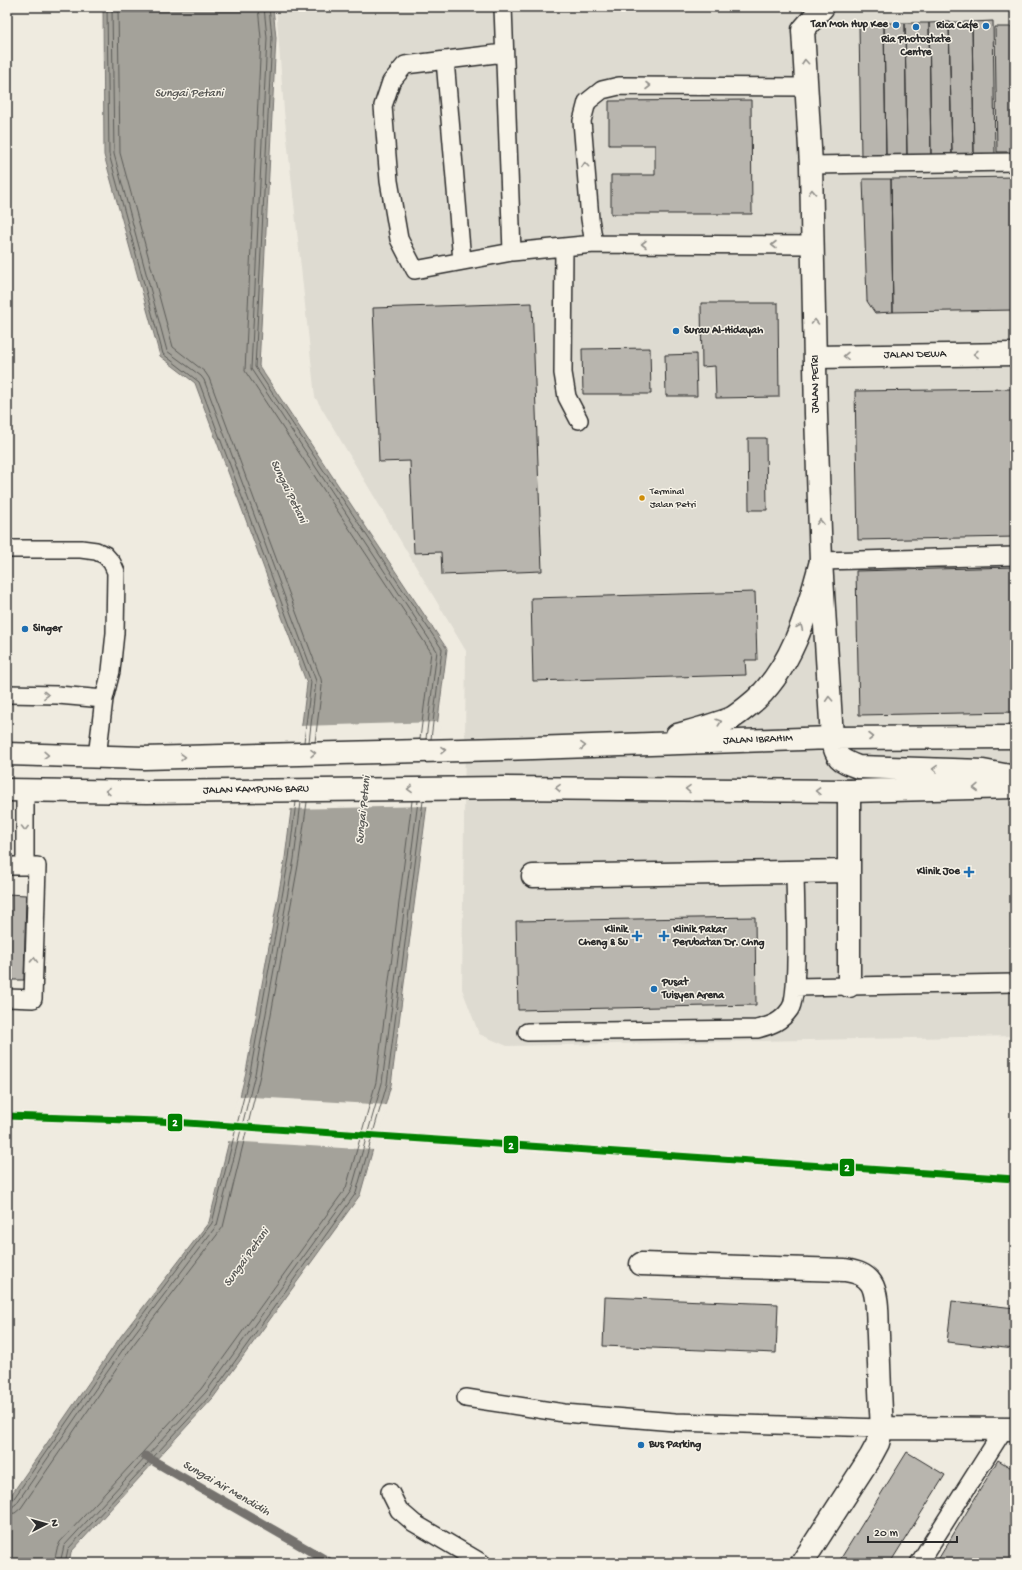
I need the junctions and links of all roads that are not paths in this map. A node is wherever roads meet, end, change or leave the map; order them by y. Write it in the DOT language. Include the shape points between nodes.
graph roads {
  1 [pos="503,7"];
  2 [pos="800,7"];
  3 [pos="822,7"];
  4 [pos="803,30"];
  5 [pos="504,52"];
  6 [pos="445,60"];
  7 [pos="806,87"];
  8 [pos="1015,162"];
  9 [pos="811,165"];
  10 [pos="594,244"];
  11 [pos="814,245"];
  12 [pos="564,248"];
  13 [pos="512,252"];
  14 [pos="462,261"];
  15 [pos="1015,354"];
  16 [pos="816,357"];
  17 [pos="579,420"];
  18 [pos="7,549"];
  19 [pos="1015,556"];
  20 [pos="821,561"];
  21 [pos="7,694"];
  22 [pos="104,699"];
  23 [pos="1015,736"];
  24 [pos="832,738"];
  25 [pos="655,743"];
  26 [pos="7,754"];
  27 [pos="97,756"];
  28 [pos="1015,777"];
  29 [pos="1015,787"];
  30 [pos="16,790"];
  31 [pos="849,791"];
  32 [pos="7,866"];
  33 [pos="25,866"];
  34 [pos="849,871"];
  35 [pos="795,872"];
  36 [pos="533,876"];
  37 [pos="1015,983"];
  38 [pos="849,986"];
  39 [pos="795,987"];
  40 [pos="7,998"];
  41 [pos="526,1032"];
  42 [pos="642,1264"];
  43 [pos="466,1398"];
  44 [pos="882,1428"];
  45 [pos="1009,1429"];
  46 [pos="390,1492"];
  47 [pos="482,1563"];
  48 [pos="802,1563"];
  49 [pos="919,1563"];
  1 -- 5 [label="lane"];
  2 -- 4 [label="main road, JALAN PETRI"];
  3 -- 4 [label="main road"];
  7 -- 4 [label="main road, JALAN PETRI, one-way"];
  5 -- 6 [label="lane"];
  5 -- 13 [label="lane"];
  6 -- 14 [label="lane"];
  6 -- 14 [label="lane" via="405,65 391,82 383,106 389,181 399,239 415,270"];
  7 -- 9 [label="main road, JALAN PETRI"];
  10 -- 7 [label="lane, one-way" via="582,121 587,102 602,90 620,86"];
  8 -- 9 [label="lane"];
  11 -- 9 [label="main road, JALAN PETRI, one-way"];
  11 -- 10 [label="lane, one-way"];
  10 -- 12 [label="lane"];
  16 -- 11 [label="main road, JALAN PETRI, one-way"];
  12 -- 13 [label="lane"];
  12 -- 17 [label="lane" via="562,373 566,397"];
  13 -- 14 [label="lane"];
  15 -- 16 [label="main road, JALAN DEWA, one-way"];
  20 -- 16 [label="main road, JALAN PETRI, one-way"];
  18 -- 22 [label="lane" via="96,551 105,555 112,563 116,572 115,633 111,671"];
  19 -- 20 [label="lane"];
  24 -- 20 [label="main road, JALAN PETRI, one-way"];
  25 -- 20 [label="main road, one-way" via="733,717 758,699 774,680 789,654 810,604"];
  21 -- 22 [label="lane, one-way"];
  22 -- 27 [label="lane"];
  24 -- 23 [label="main road, JALAN IBRAHIM, one-way"];
  24 -- 25 [label="main road, JALAN IBRAHIM"];
  28 -- 24 [label="main road, JALAN PETRI, one-way" via="983,771 858,767 844,762 835,753"];
  27 -- 25 [label="main road, JALAN IBRAHIM, one-way" via="144,758"];
  26 -- 27 [label="main road, one-way"];
  29 -- 31 [label="main road, one-way"];
  31 -- 30 [label="main road, JALAN KAMPUNG BARU, one-way" via="505,788 147,792"];
  30 -- 33 [label="lane, one-way"];
  31 -- 34 [label="main road"];
  32 -- 33 [label="lane"];
  40 -- 33 [label="lane, one-way" via="33,999 37,866"];
  34 -- 35 [label="main road"];
  34 -- 38 [label="main road"];
  35 -- 36 [label="main road"];
  35 -- 39 [label="lane"];
  37 -- 38 [label="lane"];
  38 -- 39 [label="lane"];
  39 -- 41 [label="lane" via="791,1008 777,1023 757,1029"];
  42 -- 44 [label="main road" via="845,1270 865,1276 875,1291"];
  43 -- 44 [label="lane" via="564,1413 675,1422"];
  44 -- 45 [label="main road"];
  44 -- 48 [label="main road" via="871,1456"];
  45 -- 49 [label="lane"];
  46 -- 47 [label="lane" via="399,1510 414,1523"];
}
